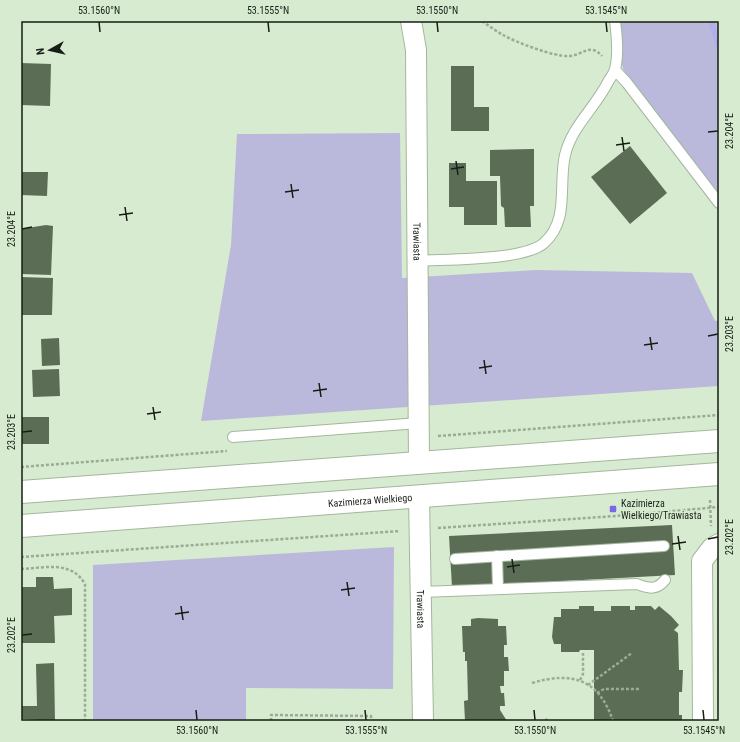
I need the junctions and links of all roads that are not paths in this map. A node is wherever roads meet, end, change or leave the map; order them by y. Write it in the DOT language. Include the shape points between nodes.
graph roads {
  1 [pos="411,21"];
  2 [pos="614,21"];
  3 [pos="615,70"];
  4 [pos="719,203"];
  5 [pos="416,261"];
  6 [pos="419,423"];
  7 [pos="233,437"];
  8 [pos="719,441"];
  9 [pos="671,444"];
  10 [pos="419,462"];
  11 [pos="719,474"];
  12 [pos="673,478"];
  13 [pos="21,492"];
  14 [pos="419,497"];
  15 [pos="21,526"];
  16 [pos="719,544"];
  17 [pos="664,546"];
  18 [pos="497,556"];
  19 [pos="455,559"];
  20 [pos="665,580"];
  21 [pos="498,589"];
  22 [pos="421,592"];
  23 [pos="423,721"];
  24 [pos="703,721"];
  1 -- 5 [label="street, Trawiasta" via="416,50"];
  2 -- 3 [label="lane" via="617,39"];
  3 -- 4 [label="lane"];
  3 -- 5 [label="lane" via="602,94 575,130 565,155 560,216 554,232 543,244 529,252 512,255"];
  5 -- 6 [label="street, Trawiasta"];
  6 -- 7 [label="lane"];
  6 -- 10 [label="street, Trawiasta"];
  8 -- 9 [label="main road"];
  9 -- 10 [label="main road"];
  9 -- 12 [label="main road" via="682,449 685,462 680,473"];
  10 -- 13 [label="main road"];
  11 -- 12 [label="main road, Kazimierza Wielkiego"];
  12 -- 14 [label="main road, Kazimierza Wielkiego"];
  14 -- 15 [label="main road, Kazimierza Wielkiego"];
  14 -- 22 [label="street, Trawiasta"];
  16 -- 24 [label="street" via="712,548 702,561"];
  17 -- 18 [label="lane"];
  18 -- 19 [label="lane"];
  18 -- 21 [label="lane"];
  20 -- 21 [label="lane" via="655,588 637,584"];
  21 -- 22 [label="lane"];
  22 -- 23 [label="street, Trawiasta"];
}
